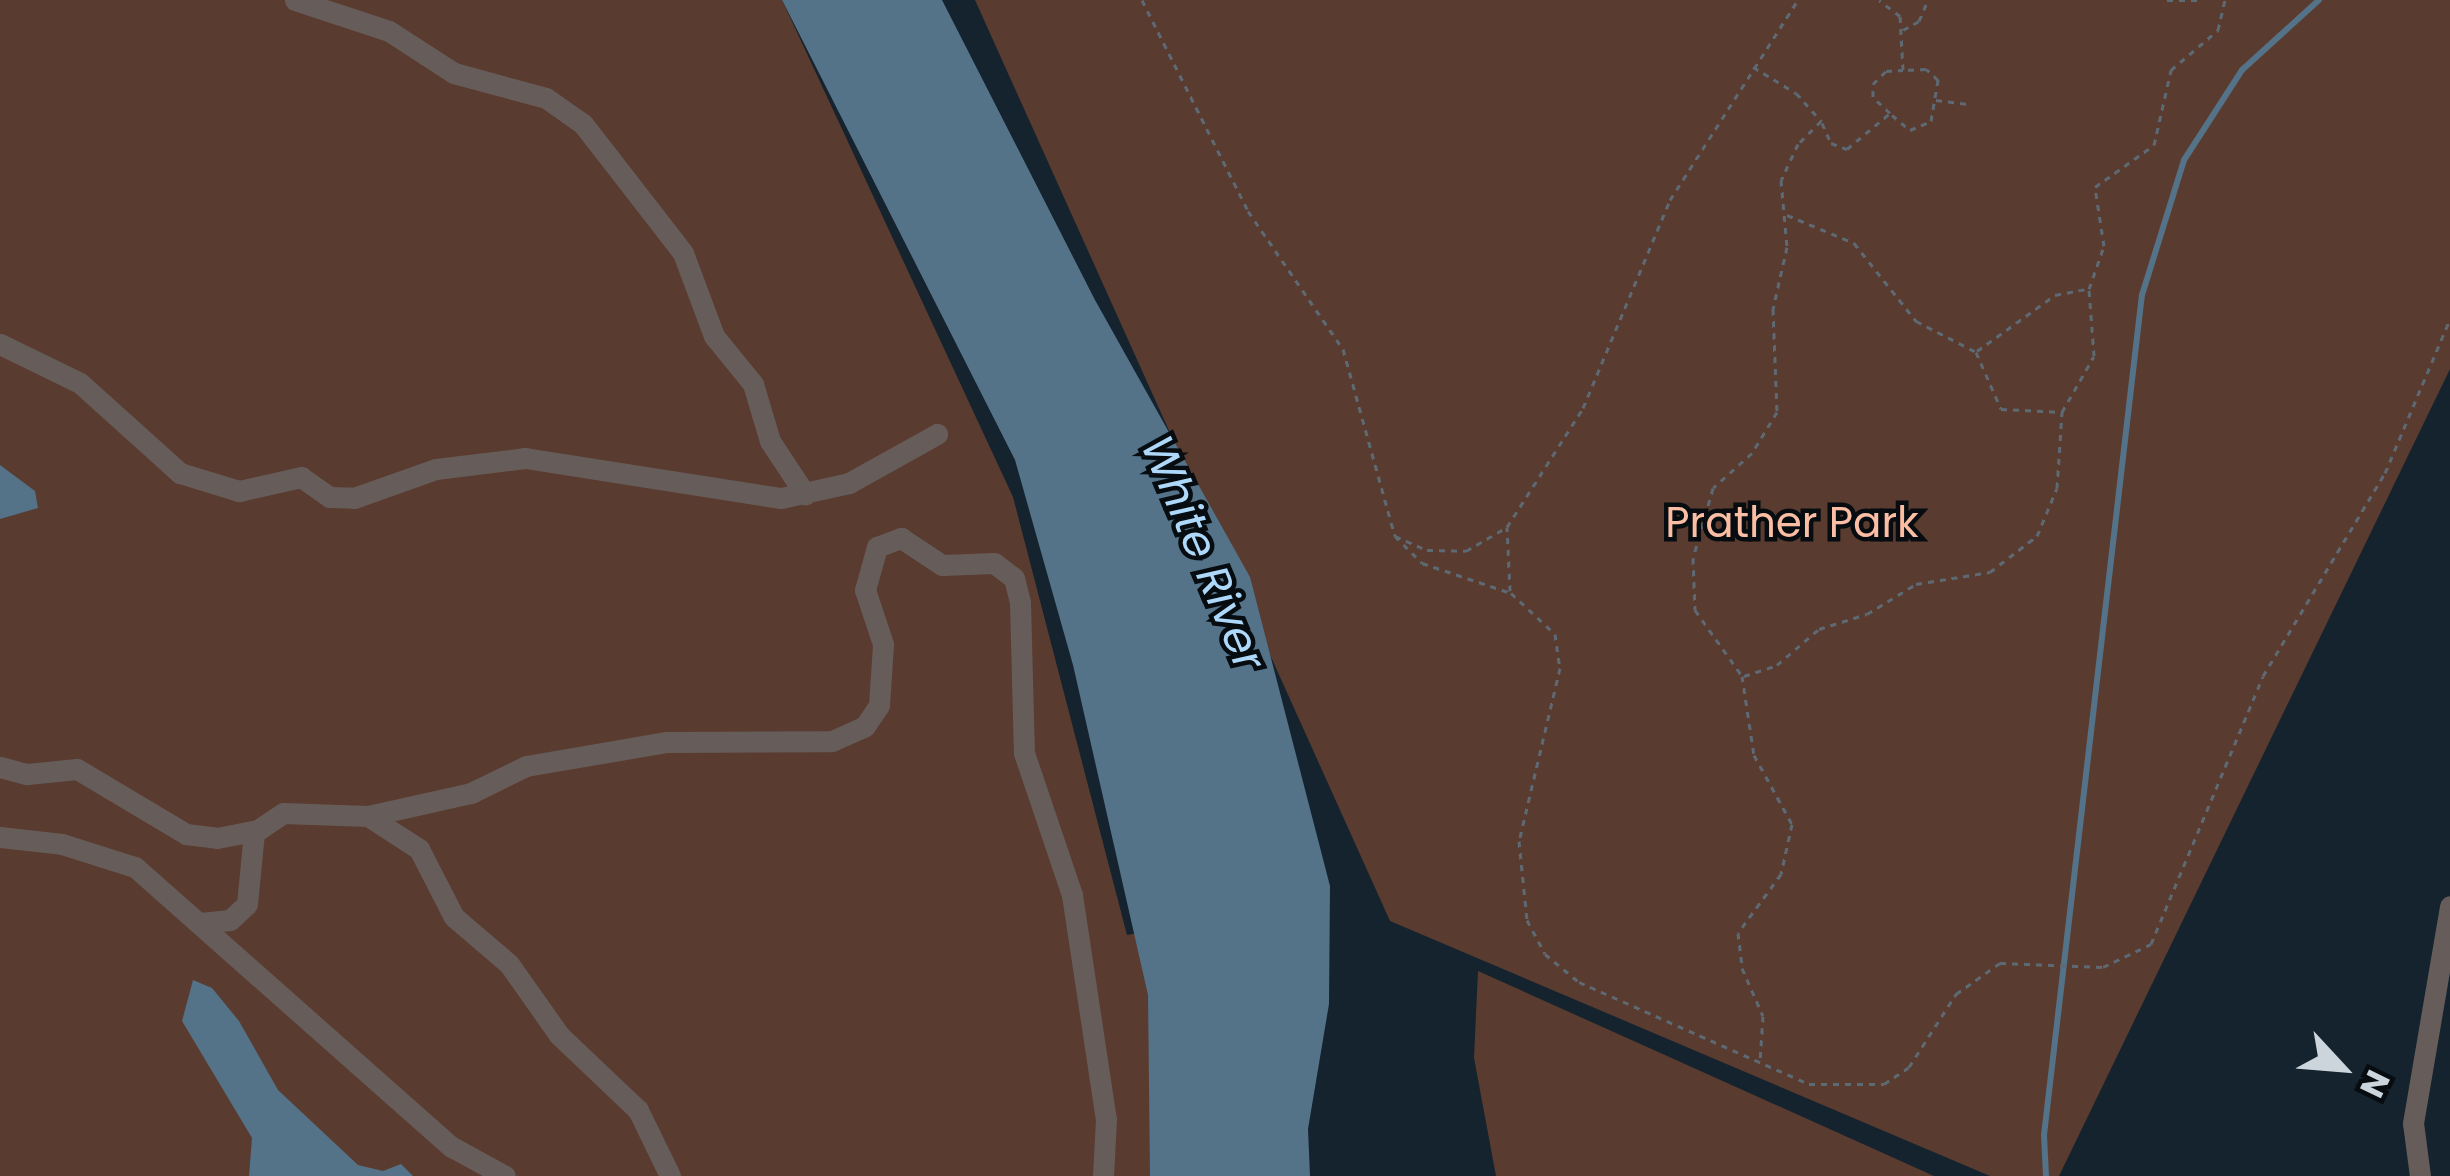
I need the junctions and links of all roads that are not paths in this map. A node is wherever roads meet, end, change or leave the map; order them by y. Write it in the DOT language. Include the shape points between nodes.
graph roads {
  1 [pos="295,0"];
  2 [pos="0,344"];
  3 [pos="937,434"];
  4 [pos="806,494"];
  5 [pos="0,767"];
  6 [pos="368,816"];
  7 [pos="254,832"];
  8 [pos="0,837"];
  9 [pos="2450,906"];
  10 [pos="201,923"];
  11 [pos="505,1176"];
  12 [pos="670,1176"];
  13 [pos="1103,1176"];
  14 [pos="2420,1176"];
  1 -- 4 [label="street" via="389,31 454,73 547,98 583,124 683,253 714,336 753,384 770,441"];
  2 -- 4 [label="street" via="80,383 169,466 220,487 252,491 302,477 330,497 354,498 436,469 525,458 621,479 708,483 781,498"];
  3 -- 4 [label="street" via="849,483"];
  5 -- 7 [label="street" via="77,770 200,838"];
  6 -- 7 [label="street" via="283,813"];
  6 -- 12 [label="street" via="419,849 454,917 509,964 559,1035 626,1095 658,1141"];
  6 -- 13 [label="street" via="472,793 526,766 667,742 783,747 850,735 875,715 882,690 883,644 865,590 877,547 901,538 942,565 994,563 1014,578 1024,628 1024,753 1072,895 1106,1119"];
  7 -- 10 [label="street" via="247,904 230,920"];
  8 -- 10 [label="street" via="117,859"];
  9 -- 14 [label="street" via="2413,1123"];
  10 -- 11 [label="street" via="441,1138"];
}
